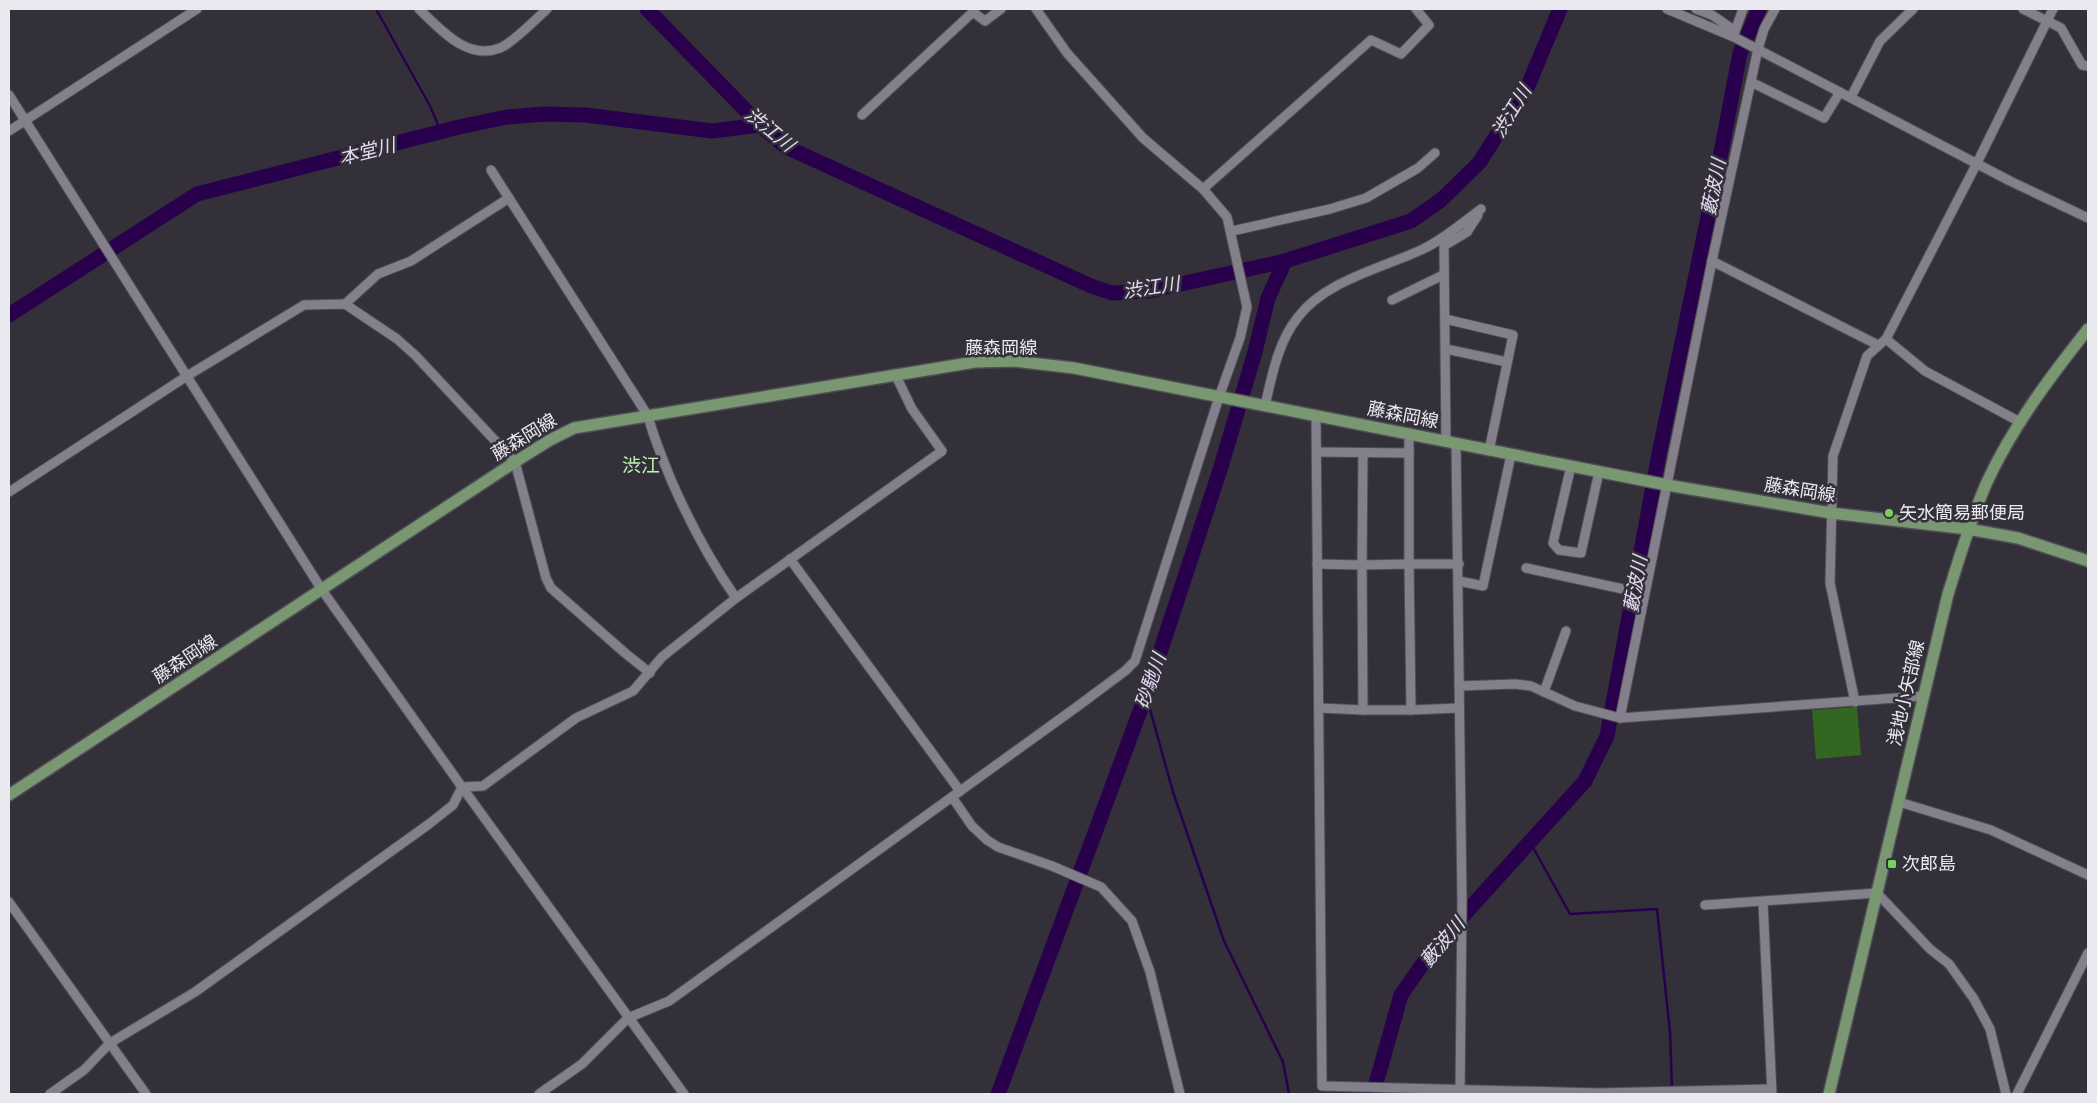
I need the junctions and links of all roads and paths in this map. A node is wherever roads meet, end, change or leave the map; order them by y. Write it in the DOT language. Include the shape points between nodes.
graph roads {
  1 [pos="198,9"];
  2 [pos="419,9"];
  3 [pos="547,9"];
  4 [pos="1001,9"];
  5 [pos="1036,9"];
  6 [pos="1416,9"];
  7 [pos="1667,9"];
  8 [pos="1696,9"];
  9 [pos="1743,9"];
  10 [pos="1775,9"];
  11 [pos="1913,9"];
  12 [pos="2023,9"];
  13 [pos="2053,9"];
  14 [pos="2048,22"];
  15 [pos="1735,35"];
  16 [pos="1755,47"];
  17 [pos="2088,66"];
  18 [pos="1751,82"];
  19 [pos="1840,92"];
  20 [pos="9,95"];
  21 [pos="1851,97"];
  22 [pos="862,116"];
  23 [pos="25,120"];
  24 [pos="9,131"];
  25 [pos="1435,153"];
  26 [pos="1977,163"];
  27 [pos="491,170"];
  28 [pos="1203,189"];
  29 [pos="509,198"];
  30 [pos="2088,218"];
  31 [pos="1232,231"];
  32 [pos="1712,261"];
  33 [pos="1443,275"];
  34 [pos="1392,300"];
  35 [pos="345,304"];
  36 [pos="1445,319"];
  37 [pos="2088,329"];
  38 [pos="1886,339"];
  39 [pos="1878,345"];
  40 [pos="1446,349"];
  41 [pos="1507,362"];
  42 [pos="186,376"];
  43 [pos="896,376"];
  44 [pos="1219,397"];
  45 [pos="1265,406"];
  46 [pos="648,416"];
  47 [pos="1316,416"];
  48 [pos="2020,422"];
  49 [pos="1409,435"];
  50 [pos="1451,443"];
  51 [pos="1489,451"];
  52 [pos="1317,452"];
  53 [pos="1363,453"];
  54 [pos="1409,453"];
  55 [pos="1511,455"];
  56 [pos="515,462"];
  57 [pos="1571,466"];
  58 [pos="1600,472"];
  59 [pos="1667,485"];
  60 [pos="9,492"];
  61 [pos="1830,513"];
  62 [pos="1968,530"];
  63 [pos="790,559"];
  64 [pos="2088,561"];
  65 [pos="1317,564"];
  66 [pos="1409,564"];
  67 [pos="1459,564"];
  68 [pos="1362,565"];
  69 [pos="1526,568"];
  70 [pos="1459,581"];
  71 [pos="1623,589"];
  72 [pos="322,590"];
  73 [pos="736,598"];
  74 [pos="1566,631"];
  75 [pos="650,673"];
  76 [pos="1459,686"];
  77 [pos="1544,692"];
  78 [pos="1924,696"];
  79 [pos="1855,702"];
  80 [pos="1319,708"];
  81 [pos="1460,708"];
  82 [pos="1363,710"];
  83 [pos="1411,710"];
  84 [pos="1620,718"];
  85 [pos="462,787"];
  86 [pos="960,792"];
  87 [pos="9,795"];
  88 [pos="952,797"];
  89 [pos="1898,802"];
  90 [pos="2088,875"];
  91 [pos="1877,893"];
  92 [pos="9,902"];
  93 [pos="1763,902"];
  94 [pos="1705,905"];
  95 [pos="2088,953"];
  96 [pos="628,1018"];
  97 [pos="110,1043"];
  98 [pos="1460,1092"];
  99 [pos="1771,1092"];
  100 [pos="50,1094"];
  101 [pos="146,1094"];
  102 [pos="539,1094"];
  103 [pos="684,1094"];
  104 [pos="1180,1094"];
  105 [pos="1829,1094"];
  106 [pos="2006,1094"];
  107 [pos="2017,1094"];
  1 -- 23 [label="street"];
  2 -- 3 [label="street" via="447,35 475,52 500,48"];
  4 -- 22 [label="street" via="985,21 973,12"];
  5 -- 28 [label="street" via="1067,53 1143,138"];
  6 -- 28 [label="street" via="1430,25 1401,54 1372,40"];
  7 -- 15 [label="street"];
  8 -- 15 [label="street" via="1712,15"];
  9 -- 15 [label="street"];
  10 -- 16 [label="street"];
  11 -- 21 [label="street" via="1880,40"];
  12 -- 14 [label="street"];
  13 -- 14 [label="street"];
  14 -- 17 [label="street" via="2061,28 2082,65"];
  14 -- 26 [label="street"];
  15 -- 16 [label="street"];
  16 -- 18 [label="street"];
  16 -- 19 [label="street"];
  18 -- 19 [label="street" via="1824,118"];
  18 -- 32 [label="street"];
  19 -- 21 [label="street"];
  20 -- 23 [label="street"];
  21 -- 26 [label="street"];
  23 -- 24 [label="street"];
  23 -- 42 [label="street"];
  25 -- 31 [label="street" via="1418,168 1366,198"];
  26 -- 30 [label="street"];
  26 -- 38 [label="street"];
  27 -- 29 [label="street"];
  28 -- 31 [label="street" via="1227,217"];
  29 -- 35 [label="street" via="411,261 383,271"];
  29 -- 46 [label="street"];
  31 -- 44 [label="street" via="1247,307 1240,338"];
  32 -- 39 [label="street"];
  32 -- 59 [label="street"];
  33 -- 34 [label="street"];
  33 -- 36 [label="street"];
  33 -- 45 [label="street" via="1444,246 1467,232 1481,209 1423,249 1321,295 1298,316 1284,340"];
  35 -- 42 [label="street" via="300,307"];
  35 -- 56 [label="street" via="415,355"];
  36 -- 40 [label="street"];
  36 -- 41 [label="street" via="1512,335"];
  37 -- 48 [label="main road, 浅地小矢部線"];
  38 -- 39 [label="street"];
  38 -- 48 [label="street" via="1925,371"];
  39 -- 61 [label="street" via="1867,356 1834,456"];
  40 -- 41 [label="street"];
  40 -- 50 [label="street"];
  41 -- 51 [label="street"];
  42 -- 60 [label="street"];
  42 -- 72 [label="street"];
  43 -- 44 [label="main road, 藤森岡線" via="975,362 1014,362 1074,368"];
  43 -- 46 [label="main road, 藤森岡線"];
  43 -- 63 [label="street" via="912,409 942,451"];
  44 -- 45 [label="main road, 藤森岡線"];
  44 -- 86 [label="street" via="1135,661"];
  45 -- 47 [label="main road, 藤森岡線"];
  46 -- 56 [label="main road, 藤森岡線" via="574,428"];
  46 -- 73 [label="street" via="656,445 689,521 713,566"];
  47 -- 49 [label="main road, 藤森岡線"];
  47 -- 52 [label="street"];
  48 -- 62 [label="main road, 浅地小矢部線" via="1988,481"];
  49 -- 50 [label="main road, 藤森岡線"];
  49 -- 54 [label="street"];
  50 -- 51 [label="main road, 藤森岡線"];
  50 -- 67 [label="street"];
  51 -- 55 [label="main road, 藤森岡線"];
  52 -- 53 [label="street"];
  52 -- 65 [label="street"];
  53 -- 54 [label="street"];
  53 -- 68 [label="street"];
  54 -- 66 [label="street"];
  55 -- 57 [label="main road, 藤森岡線"];
  55 -- 70 [label="street" via="1483,586"];
  56 -- 72 [label="main road, 藤森岡線"];
  56 -- 75 [label="street" via="550,588"];
  57 -- 58 [label="main road, 藤森岡線"];
  57 -- 58 [label="street" via="1553,543 1559,550 1581,553"];
  58 -- 59 [label="main road, 藤森岡線"];
  59 -- 61 [label="main road, 藤森岡線"];
  59 -- 84 [label="street"];
  61 -- 62 [label="main road, 藤森岡線"];
  61 -- 79 [label="street" via="1830,583"];
  62 -- 64 [label="main road, 藤森岡線" via="2018,538"];
  62 -- 78 [label="main road, 浅地小矢部線" via="1948,594"];
  63 -- 73 [label="street"];
  63 -- 86 [label="street"];
  65 -- 68 [label="street"];
  65 -- 80 [label="street"];
  66 -- 67 [label="street"];
  66 -- 68 [label="street"];
  66 -- 83 [label="street"];
  67 -- 70 [label="street"];
  68 -- 82 [label="street"];
  69 -- 71 [label="street"];
  70 -- 76 [label="street"];
  72 -- 85 [label="street"];
  72 -- 87 [label="main road, 藤森岡線"];
  73 -- 75 [label="street" via="662,657"];
  74 -- 77 [label="street"];
  75 -- 85 [label="street" via="634,691 576,718 483,786"];
  76 -- 77 [label="street" via="1515,684"];
  76 -- 81 [label="street"];
  77 -- 84 [label="street"];
  78 -- 79 [label="street"];
  78 -- 89 [label="main road, 浅地小矢部線"];
  79 -- 84 [label="street"];
  80 -- 82 [label="street"];
  80 -- 98 [label="street" via="1322,1086"];
  81 -- 83 [label="street"];
  81 -- 98 [label="street"];
  82 -- 83 [label="street"];
  85 -- 96 [label="street"];
  85 -- 97 [label="street" via="454,805 429,824 195,992"];
  86 -- 88 [label="street"];
  88 -- 96 [label="street" via="670,1001"];
  88 -- 104 [label="street" via="972,826 987,840 1101,887 1132,921 1150,972"];
  89 -- 90 [label="street" via="1992,830"];
  89 -- 91 [label="main road, 浅地小矢部線"];
  91 -- 93 [label="street"];
  91 -- 105 [label="main road, 浅地小矢部線"];
  91 -- 106 [label="street" via="1930,949 1949,964 1974,999 1990,1030"];
  92 -- 97 [label="street"];
  93 -- 94 [label="street"];
  93 -- 99 [label="street"];
  95 -- 107 [label="street"];
  96 -- 102 [label="street" via="582,1064"];
  96 -- 103 [label="street"];
  97 -- 100 [label="street" via="84,1070"];
  97 -- 101 [label="street"];
  98 -- 99 [label="street"];
}
